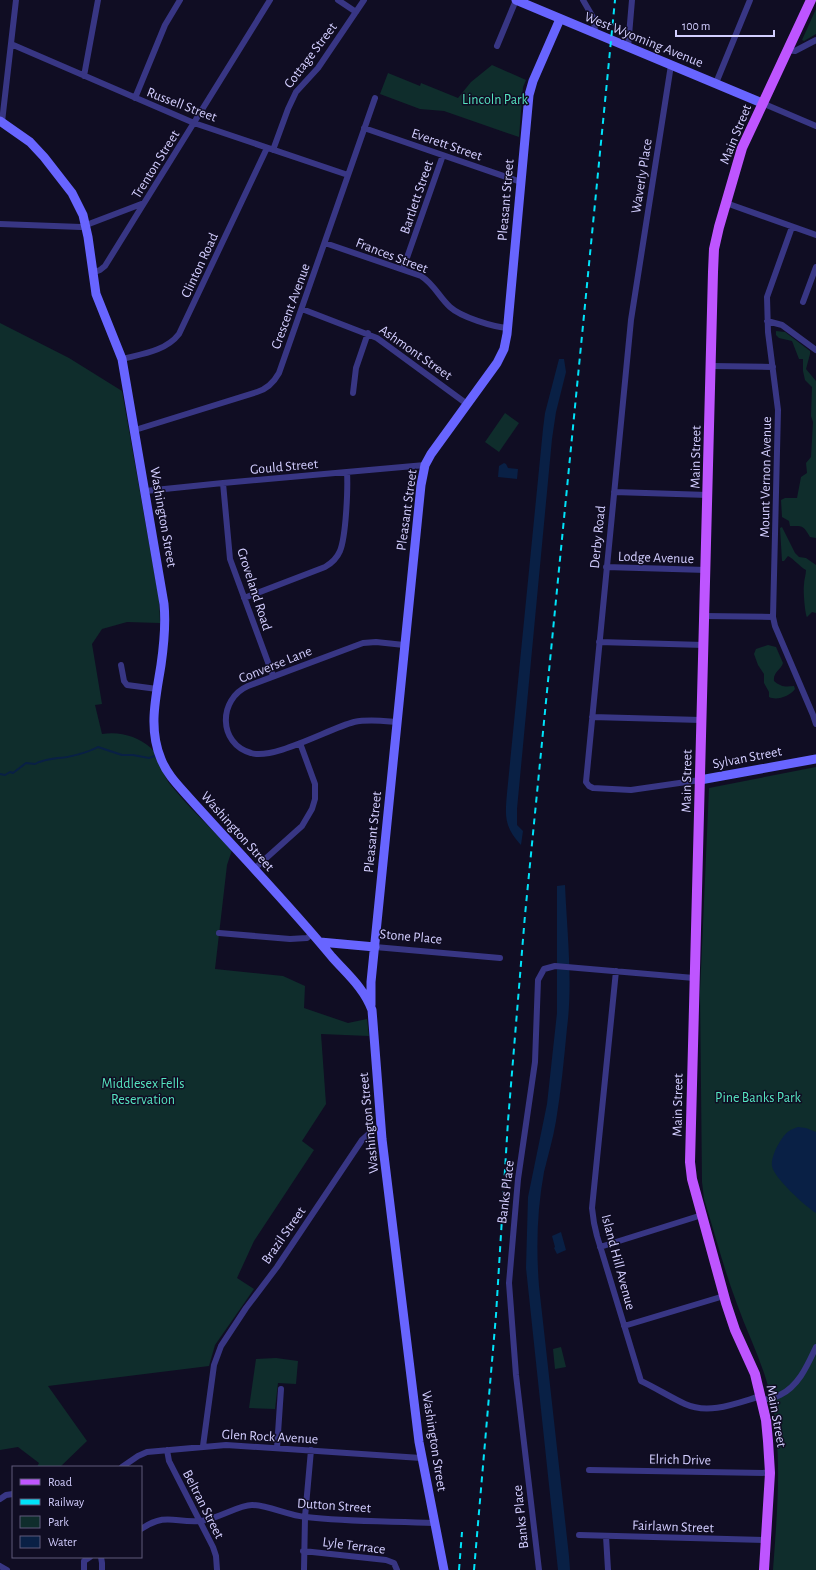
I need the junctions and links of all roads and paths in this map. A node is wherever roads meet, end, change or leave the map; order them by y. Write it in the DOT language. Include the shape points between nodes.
graph roads {
  1 [pos="16,0"];
  2 [pos="98,0"];
  3 [pos="180,0"];
  4 [pos="270,0"];
  5 [pos="338,0"];
  6 [pos="364,0"];
  7 [pos="516,0"];
  8 [pos="583,0"];
  9 [pos="632,0"];
  10 [pos="750,0"];
  11 [pos="811,0"];
  12 [pos="356,12"];
  13 [pos="560,19"];
  14 [pos="595,34"];
  15 [pos="816,40"];
  16 [pos="11,44"];
  17 [pos="497,46"];
  18 [pos="628,47"];
  19 [pos="787,50"];
  20 [pos="671,65"];
  21 [pos="84,76"];
  22 [pos="716,83"];
  23 [pos="135,98"];
  24 [pos="375,98"];
  25 [pos="762,104"];
  26 [pos="1,121"];
  27 [pos="194,123"];
  28 [pos="816,126"];
  29 [pos="364,128"];
  30 [pos="270,149"];
  31 [pos="443,156"];
  32 [pos="348,175"];
  33 [pos="521,182"];
  34 [pos="144,203"];
  35 [pos="726,203"];
  36 [pos="0,224"];
  37 [pos="86,226"];
  38 [pos="792,227"];
  39 [pos="816,235"];
  40 [pos="325,243"];
  41 [pos="816,267"];
  42 [pos="403,269"];
  43 [pos="92,273"];
  44 [pos="635,291"];
  45 [pos="803,302"];
  46 [pos="302,309"];
  47 [pos="767,321"];
  48 [pos="508,328"];
  49 [pos="368,333"];
  50 [pos="816,350"];
  51 [pos="122,359"];
  52 [pos="711,366"];
  53 [pos="773,367"];
  54 [pos="353,393"];
  55 [pos="468,404"];
  56 [pos="135,430"];
  57 [pos="425,465"];
  58 [pos="347,472"];
  59 [pos="223,483"];
  60 [pos="146,492"];
  61 [pos="614,492"];
  62 [pos="708,495"];
  63 [pos="606,567"];
  64 [pos="706,570"];
  65 [pos="244,598"];
  66 [pos="704,616"];
  67 [pos="773,617"];
  68 [pos="600,642"];
  69 [pos="404,645"];
  70 [pos="704,645"];
  71 [pos="121,665"];
  72 [pos="273,676"];
  73 [pos="157,689"];
  74 [pos="592,717"];
  75 [pos="702,720"];
  76 [pos="397,722"];
  77 [pos="816,724"];
  78 [pos="300,743"];
  79 [pos="816,759"];
  80 [pos="700,780"];
  81 [pos="588,785"];
  82 [pos="254,870"];
  83 [pos="219,933"];
  84 [pos="313,933"];
  85 [pos="320,942"];
  86 [pos="375,947"];
  87 [pos="500,958"];
  88 [pos="616,972"];
  89 [pos="694,978"];
  90 [pos="372,1010"];
  91 [pos="381,1127"];
  92 [pos="702,1215"];
  93 [pos="600,1247"];
  94 [pos="724,1296"];
  95 [pos="624,1326"];
  96 [pos="816,1347"];
  97 [pos="281,1388"];
  98 [pos="761,1398"];
  99 [pos="203,1446"];
  100 [pos="277,1448"];
  101 [pos="167,1450"];
  102 [pos="311,1450"];
  103 [pos="421,1458"];
  104 [pos="124,1466"];
  105 [pos="589,1470"];
  106 [pos="770,1473"];
  107 [pos="12,1494"];
  108 [pos="0,1499"];
  109 [pos="305,1517"];
  110 [pos="199,1521"];
  111 [pos="434,1523"];
  112 [pos="142,1528"];
  113 [pos="579,1535"];
  114 [pos="606,1536"];
  115 [pos="767,1540"];
  116 [pos="304,1551"];
  117 [pos="88,1558"];
  118 [pos="101,1558"];
  119 [pos="0,1566"];
  120 [pos="7,1570"];
  121 [pos="84,1570"];
  122 [pos="102,1570"];
  123 [pos="217,1570"];
  124 [pos="304,1570"];
  125 [pos="397,1570"];
  126 [pos="444,1570"];
  127 [pos="539,1570"];
  128 [pos="608,1570"];
  129 [pos="764,1570"];
  1 -- 16 [label="street"];
  2 -- 21 [label="street"];
  3 -- 23 [label="street" via="165,25"];
  4 -- 27 [label="street, Trenton Street"];
  5 -- 12 [label="street"];
  6 -- 12 [label="street, Cottage Street"];
  7 -- 13 [label="main road, West Wyoming Avenue"];
  7 -- 17 [label="street"];
  8 -- 14 [label="street" via="594,19"];
  9 -- 18 [label="street"];
  10 -- 22 [label="street"];
  11 -- 19 [label="main road, Main Street"];
  12 -- 30 [label="street, Cottage Street" via="318,68 296,92"];
  13 -- 14 [label="main road, West Wyoming Avenue"];
  13 -- 33 [label="main road, Pleasant Street" via="531,89"];
  14 -- 18 [label="main road, West Wyoming Avenue"];
  15 -- 19 [label="street" via="795,51"];
  16 -- 21 [label="street, Russell Street"];
  16 -- 26 [label="street"];
  18 -- 20 [label="main road, West Wyoming Avenue"];
  19 -- 25 [label="main road, Main Street"];
  20 -- 22 [label="main road, West Wyoming Avenue"];
  20 -- 44 [label="street, Waverly Place"];
  21 -- 23 [label="street, Russell Street"];
  22 -- 25 [label="main road, West Wyoming Avenue"];
  23 -- 27 [label="street, Russell Street"];
  24 -- 29 [label="street, Crescent Avenue"];
  25 -- 28 [label="street"];
  25 -- 35 [label="main road, Main Street" via="742,148"];
  26 -- 37 [label="main road, Washington Street" via="30,142 60,175 76,199"];
  27 -- 30 [label="street, Russell Street"];
  27 -- 34 [label="street, Trenton Street"];
  29 -- 31 [label="street, Everett Street"];
  29 -- 32 [label="street, Crescent Avenue"];
  30 -- 32 [label="street, Russell Street"];
  30 -- 51 [label="street, Clinton Road" via="179,334 162,348"];
  31 -- 33 [label="street, Everett Street"];
  31 -- 42 [label="street, Bartlett Street"];
  32 -- 40 [label="street, Crescent Avenue"];
  33 -- 48 [label="main road, Pleasant Street"];
  34 -- 37 [label="street"];
  34 -- 43 [label="street, Trenton Street" via="105,266"];
  35 -- 38 [label="street"];
  35 -- 52 [label="main road, Main Street" via="714,249"];
  36 -- 37 [label="street"];
  37 -- 43 [label="main road, Washington Street"];
  38 -- 39 [label="street"];
  38 -- 47 [label="street, Mount Vernon Avenue" via="768,295"];
  40 -- 42 [label="street, Frances Street"];
  40 -- 46 [label="street, Crescent Avenue"];
  41 -- 45 [label="street"];
  42 -- 48 [label="street, Frances Street" via="427,280 456,312"];
  43 -- 51 [label="main road, Washington Street" via="97,298"];
  44 -- 61 [label="street, Derby Road"];
  46 -- 49 [label="street, Ashmont Street"];
  46 -- 56 [label="street, Crescent Avenue" via="279,373 267,387"];
  47 -- 50 [label="street" via="782,325"];
  47 -- 53 [label="street, Mount Vernon Avenue"];
  48 -- 55 [label="main road, Pleasant Street" via="506,344 500,358"];
  49 -- 54 [label="street" via="356,368"];
  49 -- 55 [label="street, Ashmont Street" via="390,346"];
  51 -- 56 [label="main road, Washington Street"];
  52 -- 53 [label="street"];
  52 -- 62 [label="main road, Main Street"];
  53 -- 67 [label="street, Mount Vernon Avenue" via="778,410"];
  55 -- 57 [label="main road, Pleasant Street" via="433,450"];
  56 -- 60 [label="main road, Washington Street"];
  57 -- 58 [label="street, Gould Street"];
  57 -- 69 [label="main road, Pleasant Street" via="419,493"];
  58 -- 59 [label="street, Gould Street"];
  58 -- 65 [label="street" via="342,542 340,551 334,559 325,567"];
  59 -- 60 [label="street, Gould Street"];
  59 -- 65 [label="street, Groveland Road" via="230,559"];
  60 -- 73 [label="main road, Washington Street" via="165,614"];
  61 -- 62 [label="street"];
  61 -- 63 [label="street, Derby Road"];
  62 -- 64 [label="main road, Main Street"];
  63 -- 64 [label="street, Lodge Avenue"];
  63 -- 68 [label="street, Derby Road"];
  64 -- 66 [label="main road, Main Street"];
  65 -- 72 [label="street, Groveland Road"];
  66 -- 67 [label="street"];
  66 -- 70 [label="main road, Main Street"];
  67 -- 77 [label="street, Mount Vernon Avenue"];
  68 -- 70 [label="street"];
  68 -- 74 [label="street, Derby Road"];
  69 -- 72 [label="street, Converse Lane" via="363,643"];
  69 -- 76 [label="main road, Pleasant Street"];
  70 -- 75 [label="main road, Main Street"];
  71 -- 73 [label="street" via="124,681 128,685"];
  72 -- 78 [label="street, Converse Lane" via="244,688 233,697 226,714 228,732 238,747 255,754 270,754"];
  73 -- 82 [label="main road, Washington Street" via="154,730 163,764 171,777"];
  74 -- 75 [label="street"];
  74 -- 81 [label="street, Derby Road" via="586,780"];
  75 -- 80 [label="main road, Main Street"];
  76 -- 78 [label="street, Converse Lane" via="354,722"];
  76 -- 86 [label="main road, Pleasant Street"];
  78 -- 82 [label="street" via="315,784 312,809 302,826"];
  79 -- 80 [label="main road, Sylvan Street"];
  80 -- 81 [label="street, Sylvan Street" via="631,790 593,788"];
  80 -- 89 [label="main road, Main Street"];
  82 -- 84 [label="main road, Washington Street"];
  83 -- 84 [label="street" via="290,939 307,938"];
  84 -- 85 [label="main road, Washington Street"];
  85 -- 86 [label="main road, Stone Place"];
  85 -- 90 [label="main road, Washington Street" via="356,983"];
  86 -- 87 [label="street, Stone Place"];
  86 -- 90 [label="main road, Pleasant Street" via="371,982"];
  88 -- 89 [label="street, Banks Place"];
  88 -- 93 [label="street, Island Hill Avenue" via="592,1208"];
  88 -- 127 [label="street, Banks Place" via="555,966 544,969 538,980 535,1062 518,1179 509,1301"];
  89 -- 92 [label="main road, Main Street" via="690,1156 692,1179"];
  90 -- 91 [label="main road, Washington Street"];
  91 -- 99 [label="street, Brazil Street" via="373,1130 362,1140 219,1350 214,1365"];
  91 -- 103 [label="main road, Washington Street"];
  92 -- 93 [label="street"];
  92 -- 94 [label="main road, Main Street"];
  93 -- 95 [label="street, Island Hill Avenue"];
  94 -- 95 [label="street"];
  94 -- 98 [label="main road, Main Street"];
  95 -- 98 [label="street, Island Hill Avenue" via="641,1381 696,1407 717,1408"];
  96 -- 98 [label="street, Island Hill Avenue" via="797,1381 790,1388 780,1396"];
  97 -- 100 [label="street"];
  98 -- 106 [label="main road, Main Street"];
  99 -- 100 [label="street, Glen Rock Avenue"];
  99 -- 101 [label="street, Glen Rock Avenue"];
  100 -- 102 [label="street, Glen Rock Avenue"];
  101 -- 104 [label="street, Glen Rock Avenue" via="144,1454"];
  101 -- 110 [label="street, Beltran Street" via="169,1461"];
  102 -- 103 [label="street, Glen Rock Avenue"];
  102 -- 109 [label="street"];
  103 -- 111 [label="main road, Washington Street"];
  105 -- 106 [label="street, Elrich Drive"];
  106 -- 115 [label="main road, Main Street"];
  107 -- 108 [label="street"];
  109 -- 110 [label="street, Dutton Street" via="252,1505"];
  109 -- 111 [label="street, Dutton Street"];
  109 -- 116 [label="street"];
  110 -- 112 [label="street, Dutton Street" via="162,1520"];
  110 -- 123 [label="street, Beltran Street" via="214,1550"];
  111 -- 126 [label="main road, Washington Street"];
  113 -- 114 [label="street, Fairlawn Street"];
  114 -- 115 [label="street, Fairlawn Street"];
  114 -- 128 [label="street"];
  115 -- 129 [label="main road, Main Street"];
  116 -- 124 [label="street"];
  116 -- 125 [label="street, Lyle Terrace" via="386,1560 394,1563"];
  117 -- 121 [label="street" via="84,1561"];
  118 -- 122 [label="street"];
  119 -- 120 [label="street"];
}
